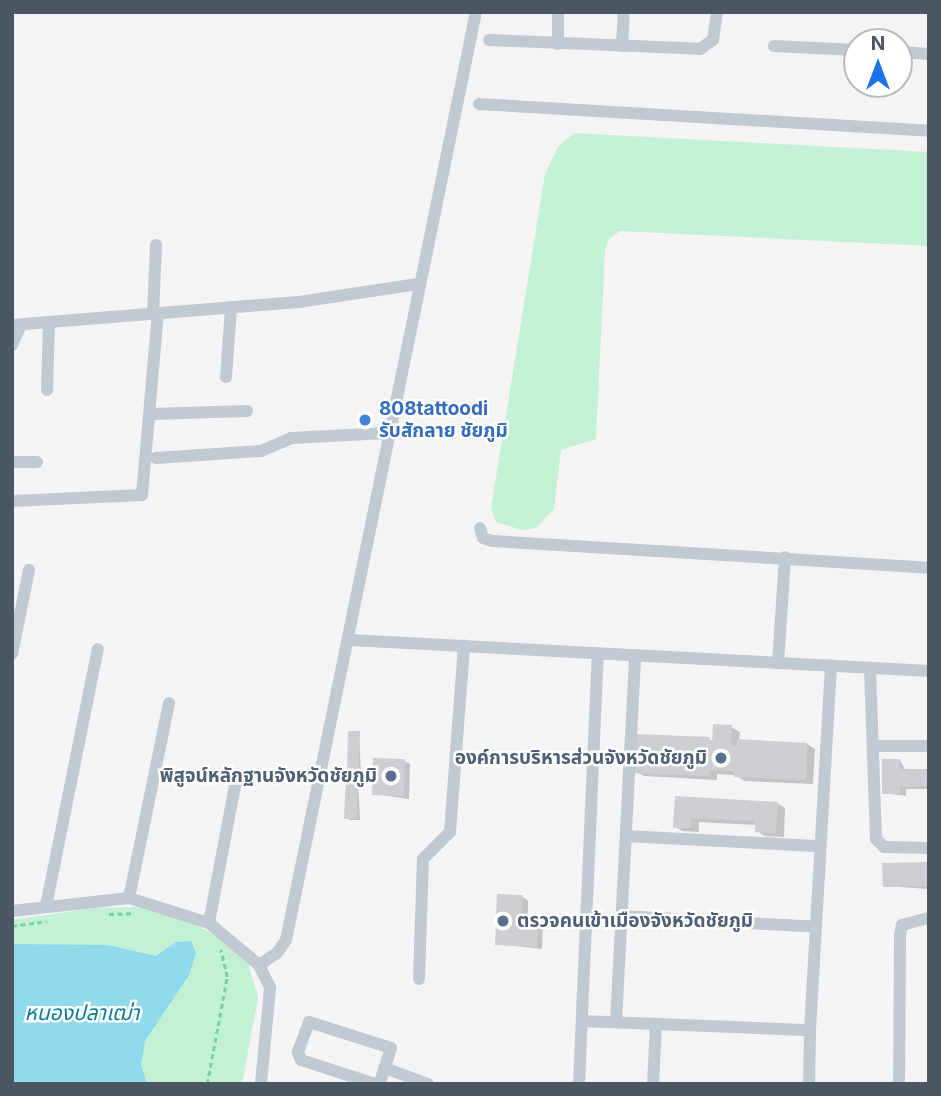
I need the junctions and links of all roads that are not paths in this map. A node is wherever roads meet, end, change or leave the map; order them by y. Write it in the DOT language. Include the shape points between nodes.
graph roads {
  1 [pos="476,12"];
  2 [pos="558,12"];
  3 [pos="624,12"];
  4 [pos="717,12"];
  5 [pos="489,40"];
  6 [pos="558,44"];
  7 [pos="622,46"];
  8 [pos="774,46"];
  9 [pos="843,49"];
  10 [pos="479,104"];
  11 [pos="929,131"];
  12 [pos="156,245"];
  13 [pos="418,284"];
  14 [pos="231,307"];
  15 [pos="156,314"];
  16 [pos="49,322"];
  17 [pos="17,325"];
  18 [pos="12,345"];
  19 [pos="226,377"];
  20 [pos="47,390"];
  21 [pos="247,411"];
  22 [pos="150,414"];
  23 [pos="386,433"];
  24 [pos="156,458"];
  25 [pos="12,461"];
  26 [pos="37,462"];
  27 [pos="12,501"];
  28 [pos="480,528"];
  29 [pos="785,557"];
  30 [pos="929,568"];
  31 [pos="29,570"];
  32 [pos="350,640"];
  33 [pos="464,646"];
  34 [pos="97,649"];
  35 [pos="598,653"];
  36 [pos="12,654"];
  37 [pos="635,656"];
  38 [pos="778,663"];
  39 [pos="831,666"];
  40 [pos="870,668"];
  41 [pos="929,671"];
  42 [pos="169,703"];
  43 [pos="873,746"];
  44 [pos="929,746"];
  45 [pos="237,775"];
  46 [pos="626,836"];
  47 [pos="821,846"];
  48 [pos="929,848"];
  49 [pos="129,898"];
  50 [pos="46,906"];
  51 [pos="12,911"];
  52 [pos="622,916"];
  53 [pos="929,918"];
  54 [pos="209,922"];
  55 [pos="816,927"];
  56 [pos="259,965"];
  57 [pos="419,979"];
  58 [pos="582,1021"];
  59 [pos="616,1022"];
  60 [pos="656,1024"];
  61 [pos="810,1030"];
  62 [pos="385,1068"];
  63 [pos="261,1084"];
  64 [pos="377,1084"];
  65 [pos="428,1084"];
  66 [pos="579,1084"];
  67 [pos="653,1084"];
  68 [pos="809,1084"];
  69 [pos="898,1084"];
  1 -- 13 [label="street"];
  2 -- 6 [label="street"];
  3 -- 7 [label="street"];
  4 -- 7 [label="street" via="713,40 700,49"];
  5 -- 6 [label="street"];
  6 -- 7 [label="street"];
  8 -- 9 [label="street"];
  10 -- 11 [label="street"];
  12 -- 15 [label="street"];
  13 -- 14 [label="street"];
  13 -- 23 [label="street"];
  14 -- 15 [label="street"];
  14 -- 19 [label="street"];
  15 -- 16 [label="street"];
  15 -- 22 [label="street"];
  16 -- 17 [label="street"];
  16 -- 20 [label="street"];
  17 -- 18 [label="street"];
  21 -- 22 [label="street"];
  22 -- 27 [label="street" via="142,495"];
  23 -- 24 [label="street" via="291,438 261,451"];
  23 -- 32 [label="street"];
  25 -- 26 [label="street"];
  28 -- 29 [label="street" via="483,538 493,541"];
  29 -- 30 [label="street"];
  29 -- 38 [label="street"];
  31 -- 36 [label="street"];
  32 -- 33 [label="street"];
  32 -- 56 [label="street" via="286,940"];
  33 -- 35 [label="street"];
  33 -- 57 [label="street" via="450,832 423,859"];
  34 -- 50 [label="street"];
  35 -- 37 [label="street"];
  35 -- 58 [label="street"];
  37 -- 38 [label="street"];
  37 -- 46 [label="street"];
  38 -- 39 [label="street"];
  39 -- 40 [label="street"];
  39 -- 47 [label="street"];
  40 -- 41 [label="street"];
  40 -- 43 [label="street"];
  42 -- 49 [label="street"];
  43 -- 44 [label="street"];
  43 -- 48 [label="street" via="878,844"];
  45 -- 54 [label="street"];
  46 -- 47 [label="street"];
  46 -- 52 [label="street"];
  47 -- 55 [label="street"];
  49 -- 50 [label="street"];
  49 -- 54 [label="street"];
  50 -- 51 [label="street"];
  52 -- 55 [label="street"];
  52 -- 59 [label="street"];
  53 -- 69 [label="street" via="902,925 900,935"];
  54 -- 56 [label="street"];
  55 -- 61 [label="street"];
  56 -- 63 [label="street" via="270,988"];
  58 -- 59 [label="street"];
  58 -- 66 [label="street"];
  59 -- 60 [label="street"];
  60 -- 61 [label="street"];
  60 -- 67 [label="street"];
  61 -- 68 [label="street"];
  62 -- 64 [label="street"];
  62 -- 64 [label="street" via="391,1048 309,1022 298,1057"];
  62 -- 65 [label="street"];
}
